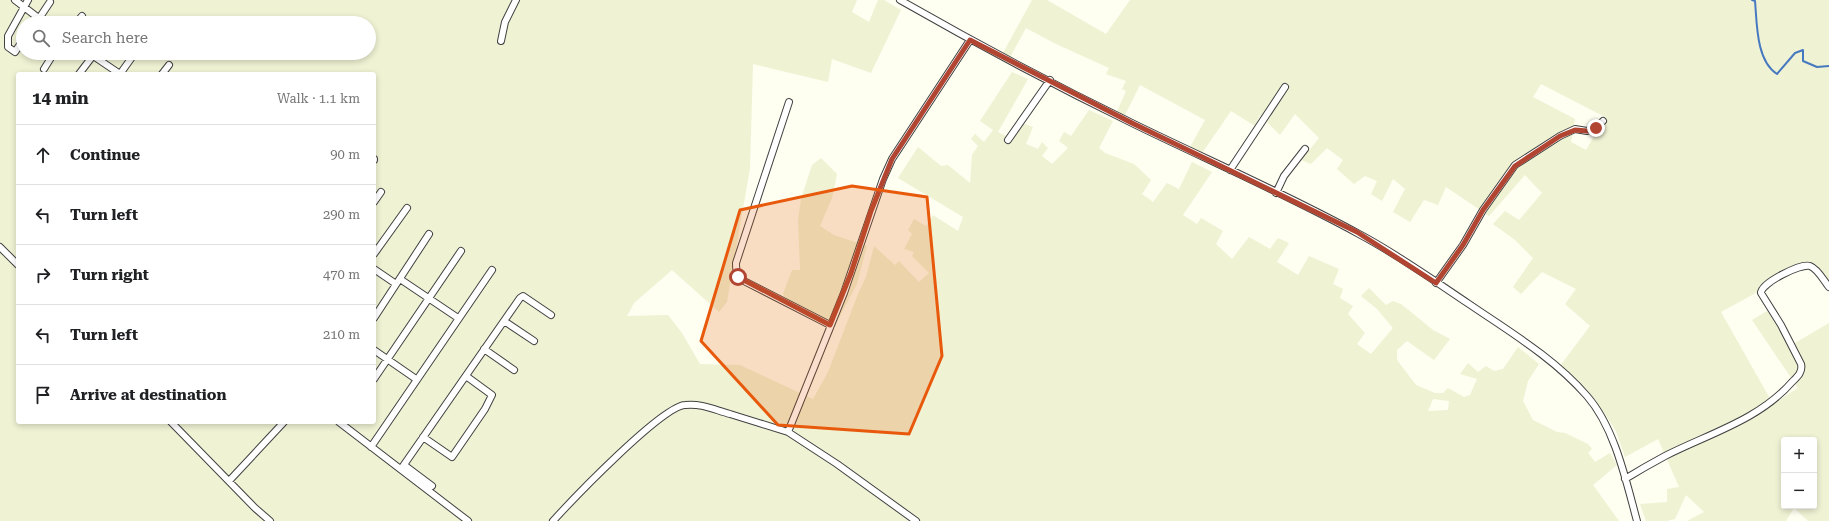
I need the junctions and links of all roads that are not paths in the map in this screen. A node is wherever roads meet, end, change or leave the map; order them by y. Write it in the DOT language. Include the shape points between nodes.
graph roads {
  1 [pos="15,0"];
  2 [pos="28,0"];
  3 [pos="516,0"];
  4 [pos="900,0"];
  5 [pos="50,2"];
  6 [pos="24,7"];
  7 [pos="19,16"];
  8 [pos="32,16"];
  9 [pos="40,16"];
  10 [pos="16,22"];
  11 [pos="970,40"];
  12 [pos="502,41"];
  13 [pos="16,50"];
  14 [pos="50,60"];
  15 [pos="88,60"];
  16 [pos="100,60"];
  17 [pos="130,60"];
  18 [pos="170,65"];
  19 [pos="44,69"];
  20 [pos="80,72"];
  21 [pos="117,72"];
  22 [pos="121,72"];
  23 [pos="164,72"];
  24 [pos="1050,80"];
  25 [pos="1285,87"];
  26 [pos="789,102"];
  27 [pos="1603,121"];
  28 [pos="1008,140"];
  29 [pos="1305,149"];
  30 [pos="1230,170"];
  31 [pos="381,192"];
  32 [pos="1276,193"];
  33 [pos="376,199"];
  34 [pos="406,208"];
  35 [pos="428,234"];
  36 [pos="0,247"];
  37 [pos="376,251"];
  38 [pos="461,251"];
  39 [pos="16,263"];
  40 [pos="376,270"];
  41 [pos="492,270"];
  42 [pos="398,281"];
  43 [pos="1436,283"];
  44 [pos="1829,287"];
  45 [pos="429,298"];
  46 [pos="376,315"];
  47 [pos="551,315"];
  48 [pos="458,318"];
  49 [pos="504,321"];
  50 [pos="830,325"];
  51 [pos="534,341"];
  52 [pos="484,349"];
  53 [pos="376,351"];
  54 [pos="387,359"];
  55 [pos="514,370"];
  56 [pos="376,376"];
  57 [pos="466,376"];
  58 [pos="416,379"];
  59 [pos="173,424"];
  60 [pos="282,424"];
  61 [pos="343,424"];
  62 [pos="788,432"];
  63 [pos="423,437"];
  64 [pos="371,447"];
  65 [pos="402,467"];
  66 [pos="1625,479"];
  67 [pos="229,481"];
  68 [pos="432,486"];
  69 [pos="270,521"];
  70 [pos="468,521"];
  71 [pos="553,521"];
  72 [pos="916,521"];
  73 [pos="1637,521"];
  1 -- 6 [label="street"];
  2 -- 6 [label="street"];
  3 -- 12 [label="street" via="505,22"];
  4 -- 11 [label="street"];
  5 -- 9 [label="street"];
  6 -- 7 [label="street"];
  6 -- 8 [label="street"];
  10 -- 13 [label="street" via="8,36 8,46"];
  11 -- 24 [label="street"];
  11 -- 50 [label="street" via="892,159"];
  14 -- 19 [label="street"];
  15 -- 20 [label="street"];
  16 -- 21 [label="street"];
  17 -- 22 [label="street"];
  18 -- 23 [label="street"];
  24 -- 28 [label="street"];
  24 -- 30 [label="street"];
  25 -- 30 [label="street"];
  26 -- 50 [label="street" via="736,263 737,272 738,277 744,281"];
  27 -- 43 [label="street" via="1596,128 1587,131 1575,130 1560,136 1515,166"];
  29 -- 32 [label="street" via="1284,176"];
  30 -- 32 [label="street"];
  31 -- 33 [label="street"];
  32 -- 43 [label="street" via="1364,236"];
  34 -- 37 [label="street"];
  35 -- 42 [label="street"];
  36 -- 39 [label="street"];
  38 -- 45 [label="street"];
  40 -- 42 [label="street"];
  41 -- 48 [label="street"];
  42 -- 45 [label="street"];
  42 -- 46 [label="street"];
  43 -- 66 [label="street" via="1540,352 1587,396 1605,424"];
  44 -- 66 [label="street" via="1809,265 1767,283 1761,293 1801,364 1798,375 1782,393 1750,415"];
  45 -- 48 [label="street"];
  45 -- 54 [label="street"];
  47 -- 49 [label="street" via="523,296"];
  48 -- 58 [label="street"];
  49 -- 51 [label="street"];
  49 -- 52 [label="street"];
  50 -- 62 [label="street"];
  52 -- 55 [label="street"];
  52 -- 57 [label="street"];
  53 -- 54 [label="street"];
  54 -- 56 [label="street"];
  54 -- 58 [label="street"];
  57 -- 63 [label="street"];
  57 -- 63 [label="street" via="492,395 485,410 452,457"];
  58 -- 64 [label="street"];
  59 -- 67 [label="street"];
  60 -- 67 [label="street"];
  61 -- 64 [label="street"];
  62 -- 71 [label="street" via="694,404 683,405 654,424 584,487"];
  62 -- 72 [label="street"];
  63 -- 65 [label="street"];
  64 -- 65 [label="street"];
  65 -- 68 [label="street"];
  65 -- 70 [label="street"];
  66 -- 73 [label="street"];
  67 -- 69 [label="street"];
}
